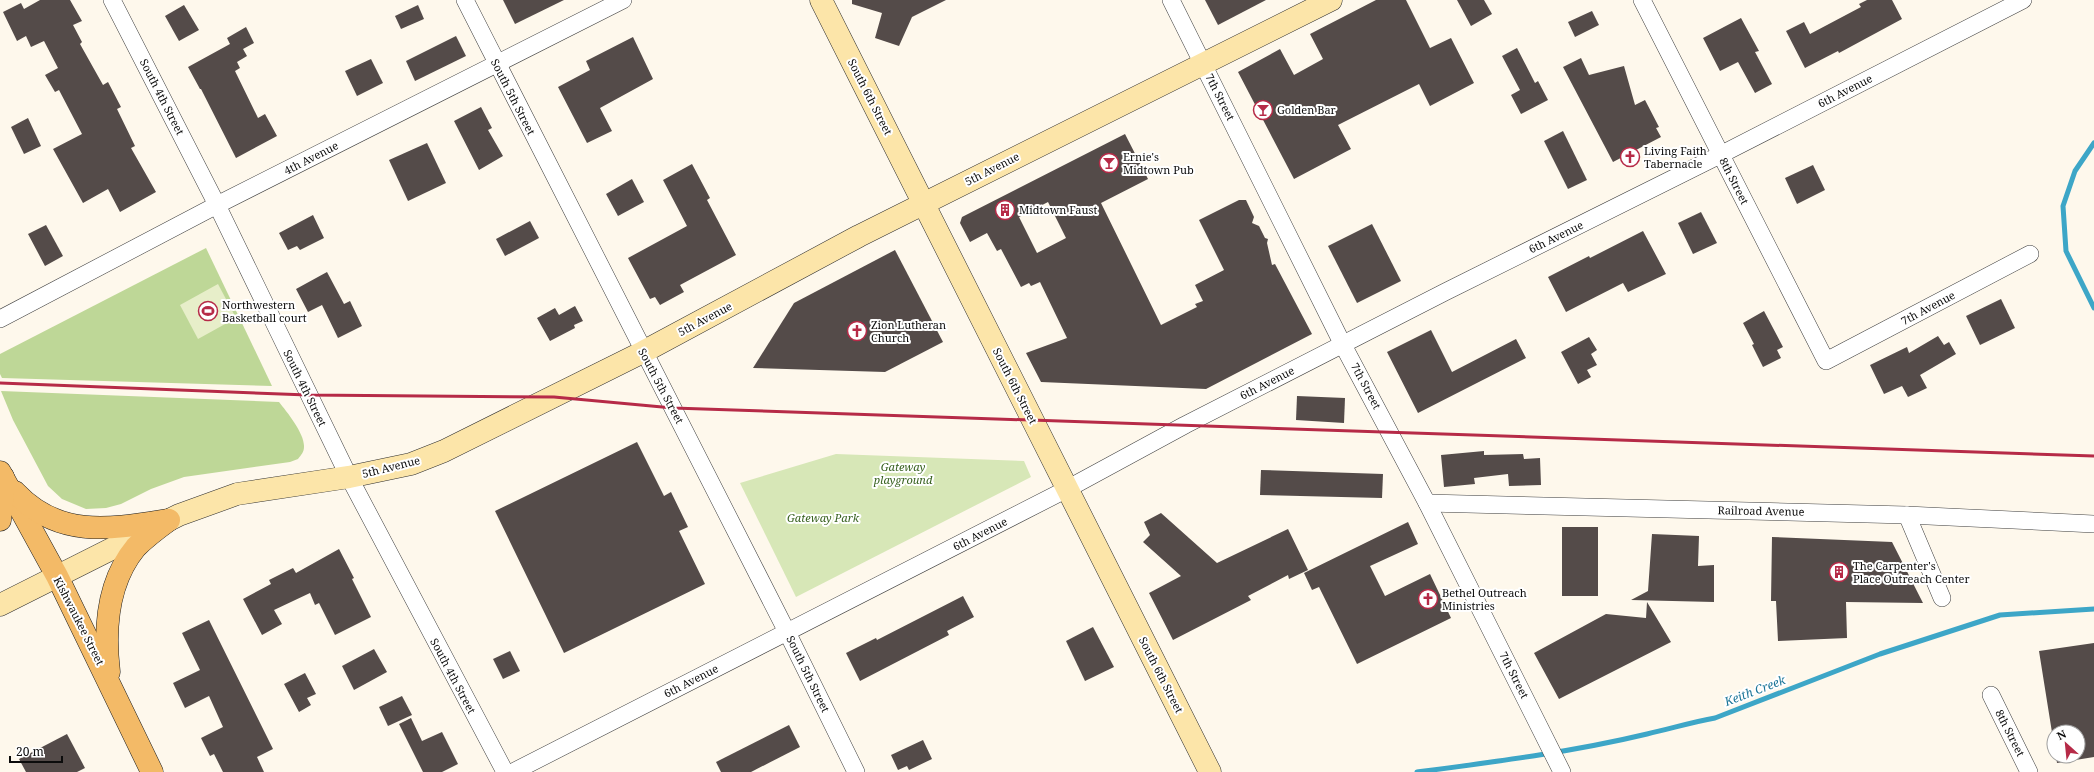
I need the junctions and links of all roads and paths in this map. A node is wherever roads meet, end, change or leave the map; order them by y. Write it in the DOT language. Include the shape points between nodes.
graph roads {
  1 [pos="112,0"];
  2 [pos="464,0"];
  3 [pos="623,0"];
  4 [pos="821,0"];
  5 [pos="1171,0"];
  6 [pos="1331,0"];
  7 [pos="1642,0"];
  8 [pos="2023,0"];
  9 [pos="496,63"];
  10 [pos="1203,63"];
  11 [pos="1720,155"];
  12 [pos="924,203"];
  13 [pos="217,206"];
  14 [pos="2030,254"];
  15 [pos="0,319"];
  16 [pos="1343,344"];
  17 [pos="643,352"];
  18 [pos="1826,361"];
  19 [pos="1,475"];
  20 [pos="349,477"];
  21 [pos="1067,489"];
  22 [pos="1427,503"];
  23 [pos="1907,515"];
  24 [pos="0,520"];
  25 [pos="169,520"];
  26 [pos="2094,524"];
  27 [pos="57,576"];
  28 [pos="1942,598"];
  29 [pos="0,605"];
  30 [pos="787,632"];
  31 [pos="111,685"];
  32 [pos="1991,695"];
  33 [pos="1560,767"];
  34 [pos="152,772"];
  35 [pos="505,772"];
  36 [pos="513,772"];
  37 [pos="856,772"];
  38 [pos="1210,772"];
  39 [pos="2029,772"];
  1 -- 13 [label="street, South 4th Street"];
  2 -- 9 [label="street, South 5th Street"];
  3 -- 9 [label="street, 4th Avenue"];
  4 -- 12 [label="main road, South 6th Street"];
  5 -- 10 [label="street, 7th Street"];
  6 -- 10 [label="main road, 5th Avenue"];
  7 -- 11 [label="street, 8th Street"];
  8 -- 11 [label="street, 6th Avenue"];
  9 -- 13 [label="street, 4th Avenue"];
  9 -- 17 [label="street, South 5th Street"];
  10 -- 12 [label="main road, 5th Avenue"];
  10 -- 16 [label="street, 7th Street"];
  11 -- 16 [label="street, 6th Avenue"];
  11 -- 18 [label="street, 8th Street"];
  12 -- 17 [label="main road, 5th Avenue"];
  12 -- 21 [label="main road, South 6th Street"];
  13 -- 15 [label="street, 4th Avenue"];
  13 -- 20 [label="street, South 4th Street"];
  14 -- 18 [label="street, 7th Avenue"];
  16 -- 21 [label="street, 6th Avenue"];
  16 -- 22 [label="street, 7th Street"];
  17 -- 20 [label="main road, 5th Avenue" via="444,451 411,464"];
  17 -- 30 [label="street, South 5th Street"];
  19 -- 24 [label="main road" via="4,492"];
  19 -- 25 [label="main road" via="22,498 47,516 72,525 92,529 112,528"];
  19 -- 27 [label="main road, Kishwaukee Street"];
  20 -- 25 [label="main road, 5th Avenue" via="237,494"];
  20 -- 35 [label="street, South 4th Street"];
  21 -- 30 [label="street, 6th Avenue"];
  21 -- 38 [label="main road, South 6th Street"];
  22 -- 23 [label="street, Railroad Avenue"];
  22 -- 33 [label="street, 7th Street"];
  23 -- 26 [label="street, Railroad Avenue"];
  23 -- 28 [label="street"];
  25 -- 27 [label="main road, 5th Avenue"];
  25 -- 31 [label="main road" via="137,546 119,574 112,591 108,639"];
  27 -- 29 [label="main road, 5th Avenue"];
  27 -- 31 [label="main road, Kishwaukee Street"];
  30 -- 36 [label="street, 6th Avenue"];
  30 -- 37 [label="street, South 5th Street"];
  31 -- 34 [label="main road, Kishwaukee Street"];
  32 -- 39 [label="street, 8th Street"];
}
